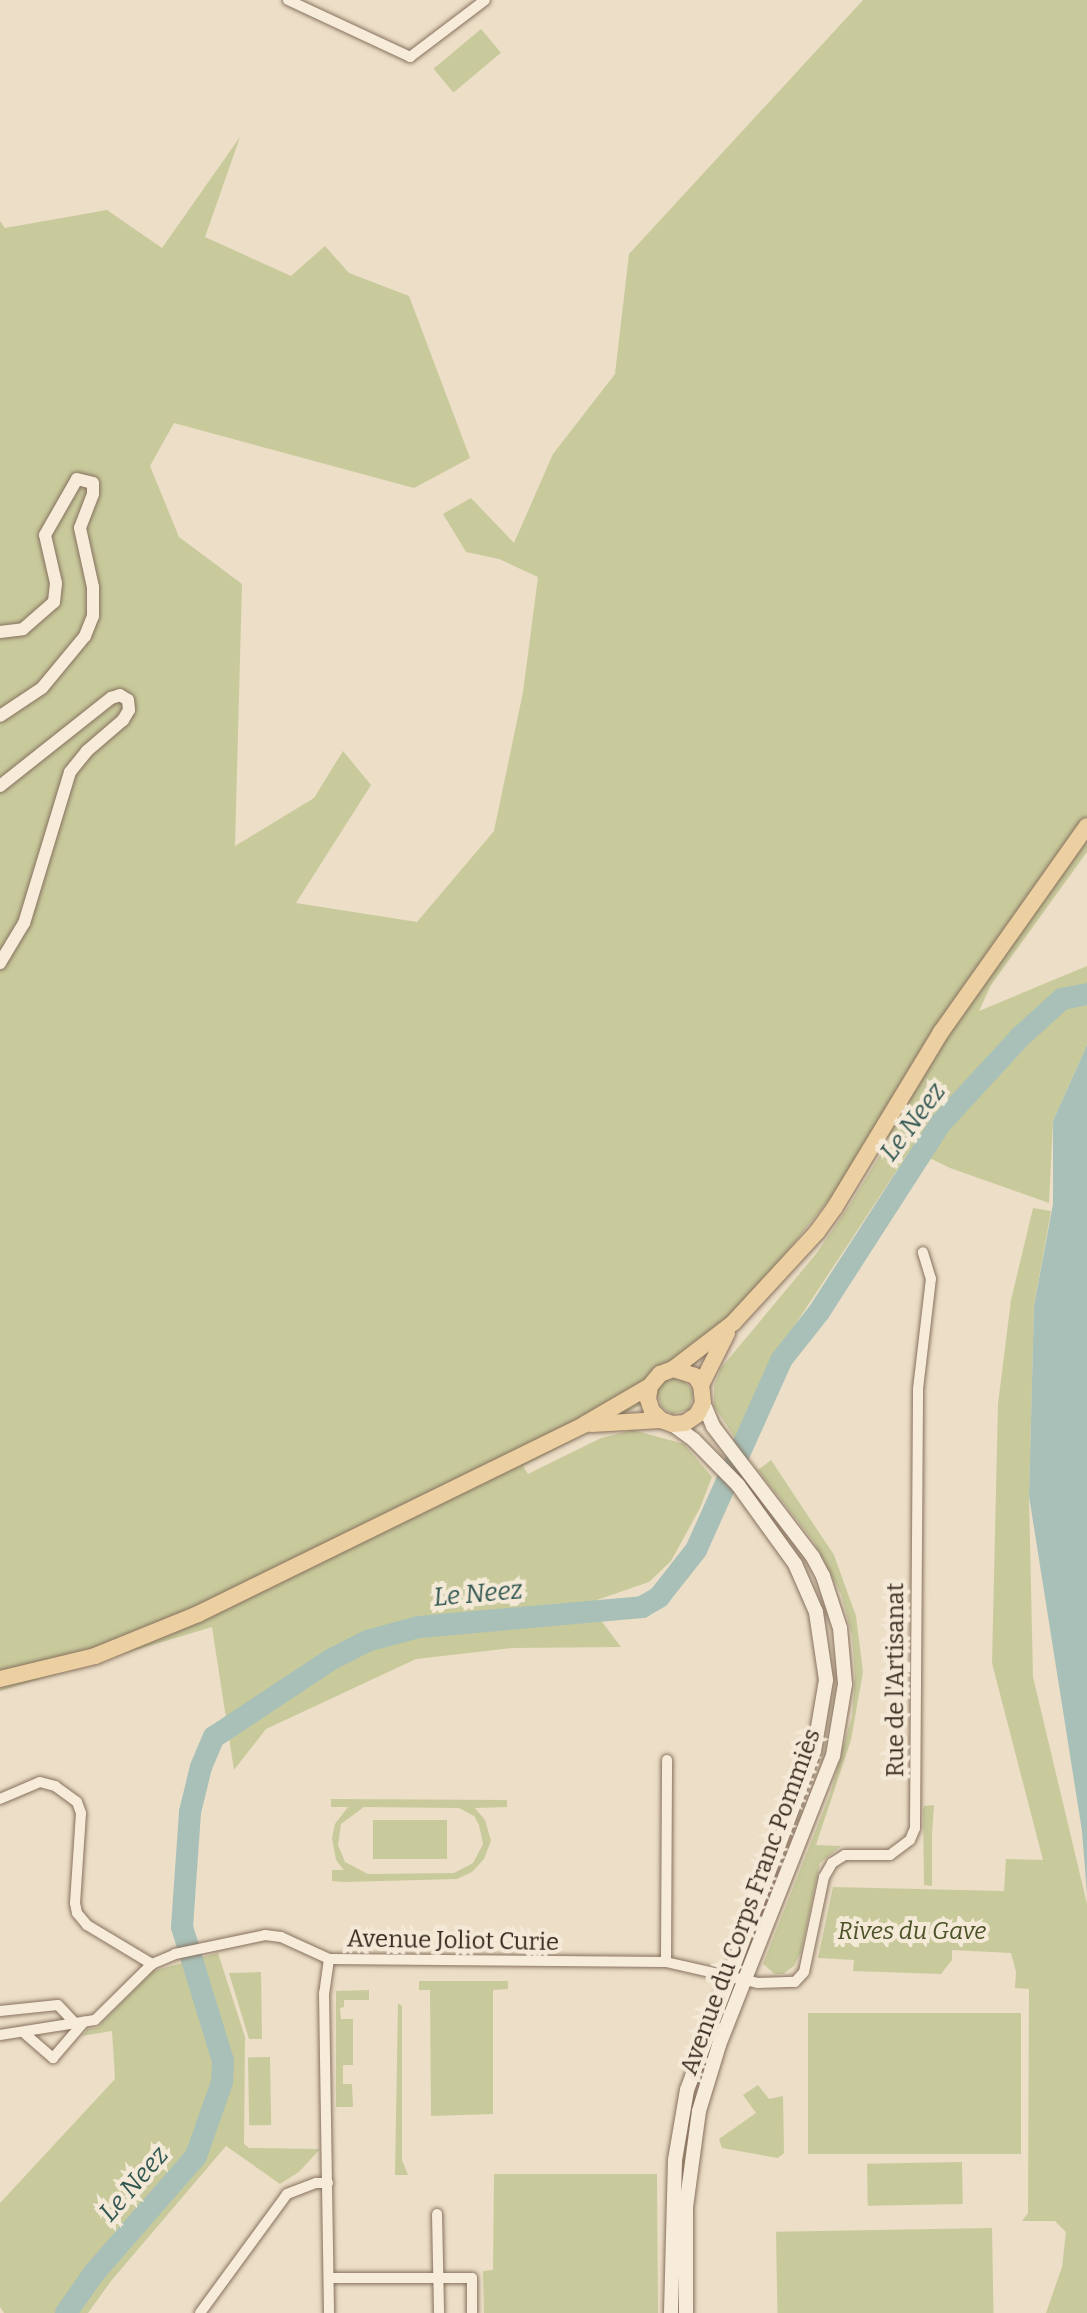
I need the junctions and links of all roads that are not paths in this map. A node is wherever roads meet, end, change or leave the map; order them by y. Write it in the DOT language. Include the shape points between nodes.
graph roads {
  1 [pos="288,0"];
  2 [pos="485,0"];
  3 [pos="0,632"];
  4 [pos="0,716"];
  5 [pos="0,786"];
  6 [pos="1087,826"];
  7 [pos="0,963"];
  8 [pos="923,1252"];
  9 [pos="733,1323"];
  10 [pos="673,1369"];
  11 [pos="701,1385"];
  12 [pos="650,1386"];
  13 [pos="703,1403"];
  14 [pos="666,1422"];
  15 [pos="585,1424"];
  16 [pos="0,1679"];
  17 [pos="667,1760"];
  18 [pos="0,1799"];
  19 [pos="329,1959"];
  20 [pos="666,1962"];
  21 [pos="152,1964"];
  22 [pos="737,1979"];
  23 [pos="0,2011"];
  24 [pos="80,2022"];
  25 [pos="23,2032"];
  26 [pos="0,2035"];
  27 [pos="328,2183"];
  28 [pos="437,2214"];
  29 [pos="329,2278"];
  30 [pos="438,2278"];
  31 [pos="200,2313"];
  32 [pos="329,2313"];
  33 [pos="439,2313"];
  34 [pos="472,2313"];
  35 [pos="671,2313"];
  36 [pos="686,2313"];
  1 -- 2 [label="street" via="410,57"];
  3 -- 4 [label="street" via="23,629 54,602 56,583 45,535 77,479 93,483 80,528 93,587 93,616 85,636 42,688"];
  5 -- 7 [label="street" via="111,698 120,695 128,700 123,720 70,772 24,923"];
  6 -- 9 [label="main road" via="941,1032 835,1207"];
  8 -- 22 [label="street, Rue de l'Artisanat" via="931,1279 918,1389 915,1828 910,1840 890,1855 845,1855 832,1863 824,1877 804,1972 795,1982"];
  9 -- 10 [label="main road"];
  9 -- 11 [label="main road"];
  10 -- 11 [label="main road" via="695,1376"];
  10 -- 12 [label="main road"];
  11 -- 13 [label="main road"];
  12 -- 14 [label="main road" via="652,1411"];
  12 -- 15 [label="main road"];
  13 -- 14 [label="main road" via="685,1423"];
  13 -- 22 [label="main road, Avenue du Corps Franc Pommiès" via="823,1576 840,1628 845,1684 833,1756"];
  14 -- 15 [label="main road"];
  14 -- 22 [label="main road, Avenue du Corps Franc Pommiès" via="738,1485 795,1564 821,1633 826,1680 814,1751"];
  15 -- 16 [label="main road" via="198,1614 95,1656"];
  17 -- 20 [label="street"];
  18 -- 21 [label="street" via="40,1782 77,1802 77,1913 87,1925"];
  19 -- 20 [label="street, Avenue Joliot Curie"];
  19 -- 21 [label="street" via="281,1937 228,1941"];
  19 -- 27 [label="street, Avenue Joliot Curie" via="324,1993"];
  20 -- 22 [label="street, Avenue Joliot Curie"];
  21 -- 24 [label="street" via="95,2020"];
  22 -- 35 [label="main road, Avenue du Corps Franc Pommiès" via="695,2066 677,2141"];
  22 -- 36 [label="main road, Avenue du Corps Franc Pommiès" via="699,2111 686,2207"];
  23 -- 24 [label="street" via="58,2005"];
  24 -- 25 [label="street"];
  24 -- 25 [label="street" via="53,2058"];
  25 -- 26 [label="street"];
  27 -- 29 [label="street, Avenue Joliot Curie"];
  27 -- 31 [label="street" via="287,2194"];
  28 -- 30 [label="street"];
  29 -- 30 [label="street"];
  29 -- 32 [label="street, Avenue Joliot Curie"];
  30 -- 33 [label="street"];
  30 -- 34 [label="street" via="472,2278"];
}
